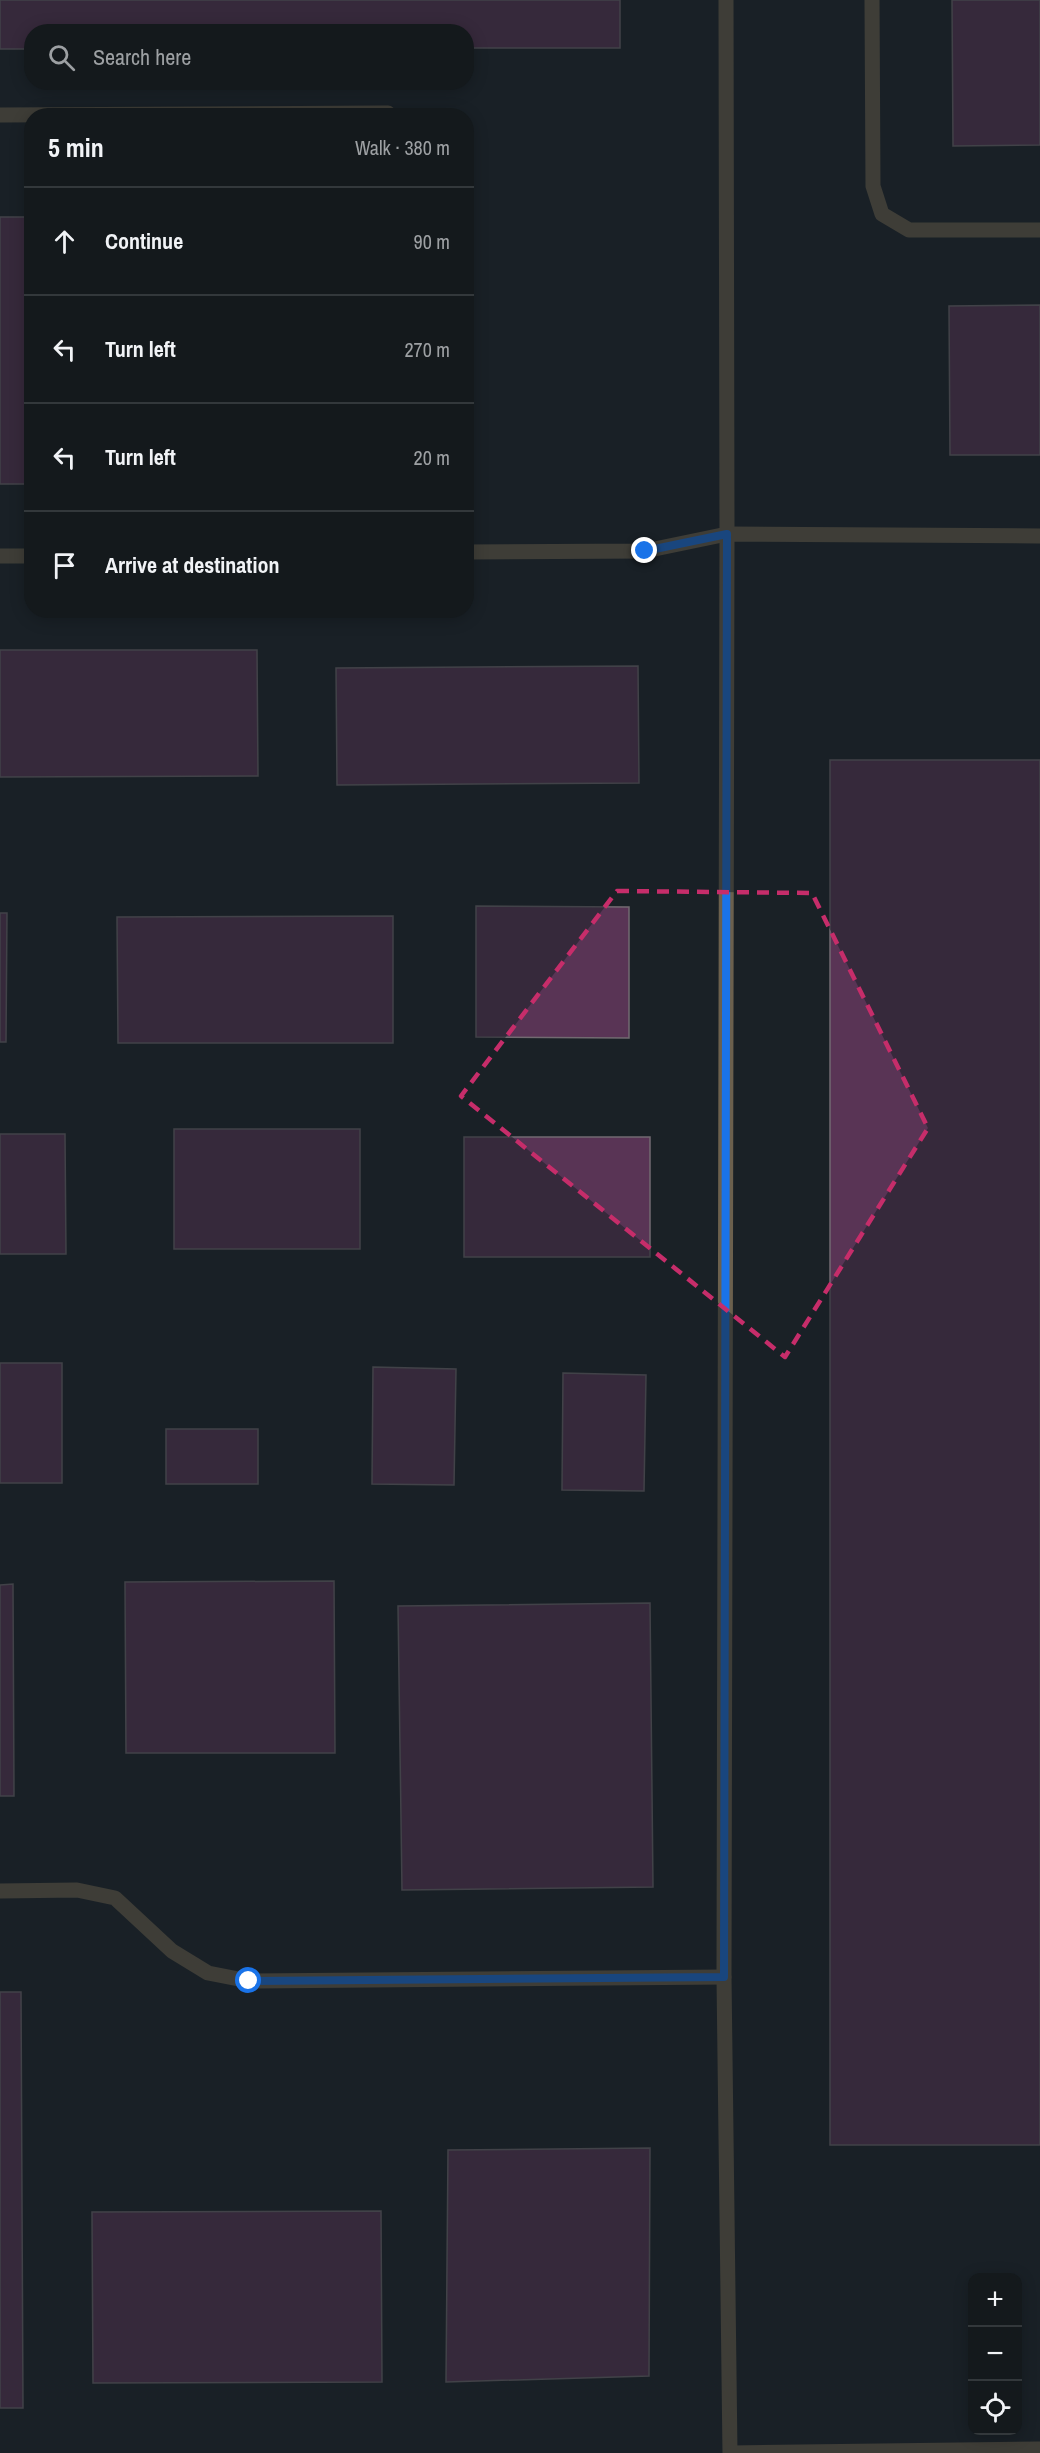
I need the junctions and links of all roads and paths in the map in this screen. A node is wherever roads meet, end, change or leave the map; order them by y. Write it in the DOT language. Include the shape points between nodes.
graph roads {
  1 [pos="726,0"];
  2 [pos="872,0"];
  3 [pos="0,115"];
  4 [pos="24,115"];
  5 [pos="1040,230"];
  6 [pos="727,534"];
  7 [pos="1040,536"];
  8 [pos="474,552"];
  9 [pos="0,556"];
  10 [pos="24,556"];
  11 [pos="0,1891"];
  12 [pos="724,1977"];
  13 [pos="1040,2449"];
  14 [pos="731,2453"];
  1 -- 6 [label="lane"];
  2 -- 5 [label="lane" via="873,186 882,214 909,230"];
  3 -- 4 [label="lane"];
  6 -- 7 [label="lane"];
  6 -- 8 [label="lane" via="645,551"];
  6 -- 12 [label="lane"];
  9 -- 10 [label="lane"];
  11 -- 12 [label="lane" via="77,1890 115,1898 172,1951 208,1973 249,1981"];
  12 -- 14 [label="lane"];
  13 -- 14 [label="lane"];
}
